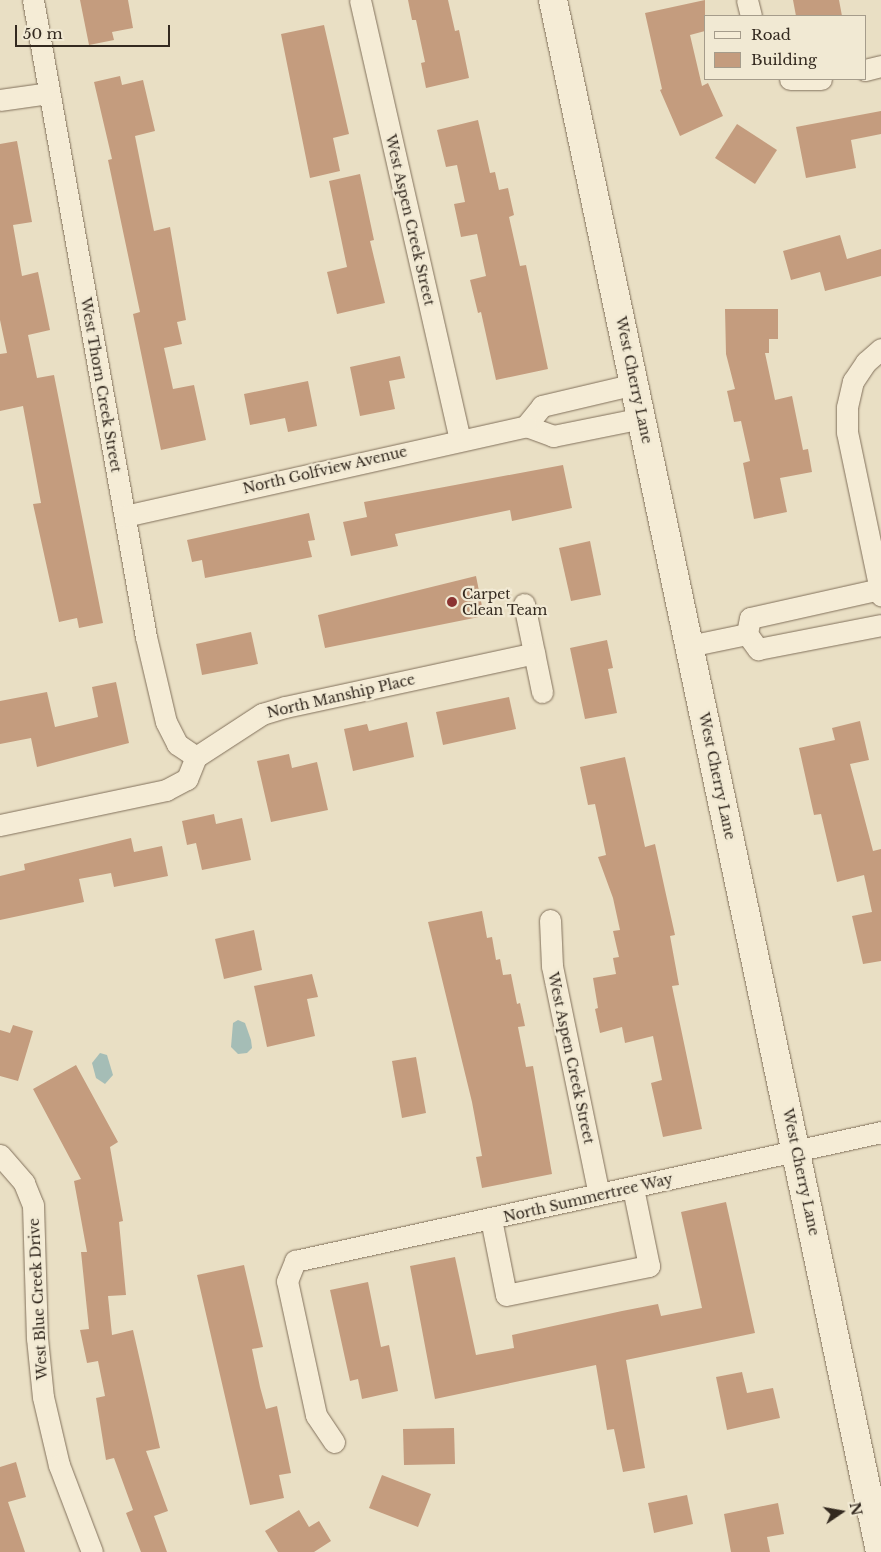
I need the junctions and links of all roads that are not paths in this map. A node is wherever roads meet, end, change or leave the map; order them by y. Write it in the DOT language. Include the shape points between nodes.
graph roads {
  1 [pos="33,0"];
  2 [pos="360,0"];
  3 [pos="553,0"];
  4 [pos="747,0"];
  5 [pos="750,15"];
  6 [pos="881,66"];
  7 [pos="866,70"];
  8 [pos="49,92"];
  9 [pos="0,100"];
  10 [pos="881,349"];
  11 [pos="635,384"];
  12 [pos="642,418"];
  13 [pos="526,426"];
  14 [pos="460,440"];
  15 [pos="125,516"];
  16 [pos="880,592"];
  17 [pos="524,604"];
  18 [pos="881,625"];
  19 [pos="747,634"];
  20 [pos="689,646"];
  21 [pos="534,653"];
  22 [pos="542,692"];
  23 [pos="196,757"];
  24 [pos="0,825"];
  25 [pos="550,920"];
  26 [pos="881,1132"];
  27 [pos="797,1150"];
  28 [pos="5,1159"];
  29 [pos="633,1188"];
  30 [pos="599,1194"];
  31 [pos="490,1219"];
  32 [pos="334,1442"];
  33 [pos="92,1552"];
  34 [pos="880,1552"];
  1 -- 8 [label="street, West Thorn Creek Street"];
  2 -- 14 [label="street, West Aspen Creek Street"];
  3 -- 11 [label="main road, West Cherry Lane"];
  4 -- 5 [label="street"];
  6 -- 7 [label="street"];
  8 -- 9 [label="street"];
  8 -- 15 [label="street, West Thorn Creek Street"];
  10 -- 16 [label="street" via="866,362 853,381 847,407 847,432"];
  11 -- 12 [label="main road, West Cherry Lane"];
  11 -- 13 [label="street" via="542,406"];
  12 -- 13 [label="street" via="553,436"];
  12 -- 20 [label="main road, West Cherry Lane"];
  13 -- 14 [label="street, North Golfview Avenue"];
  14 -- 15 [label="street, North Golfview Avenue"];
  15 -- 23 [label="street, West Thorn Creek Street" via="166,722 177,744"];
  16 -- 19 [label="street" via="750,618"];
  17 -- 21 [label="street"];
  18 -- 19 [label="street" via="758,649"];
  19 -- 20 [label="street"];
  20 -- 27 [label="main road, West Cherry Lane"];
  21 -- 22 [label="street"];
  21 -- 23 [label="street, North Manship Place" via="284,707 242,726 223,742"];
  23 -- 24 [label="street" via="187,778 166,790"];
  25 -- 30 [label="street, West Aspen Creek Street" via="552,966"];
  26 -- 27 [label="street, North Summertree Way"];
  27 -- 29 [label="street, North Summertree Way"];
  27 -- 34 [label="main road, West Cherry Lane"];
  28 -- 33 [label="street, West Blue Creek Drive" via="24,1183 33,1205 37,1338 51,1436 68,1494"];
  29 -- 30 [label="street, North Summertree Way"];
  29 -- 31 [label="street" via="649,1266 506,1295"];
  30 -- 31 [label="street, North Summertree Way"];
  31 -- 32 [label="street, North Summertree Way" via="295,1261 287,1280 316,1415"];
}
